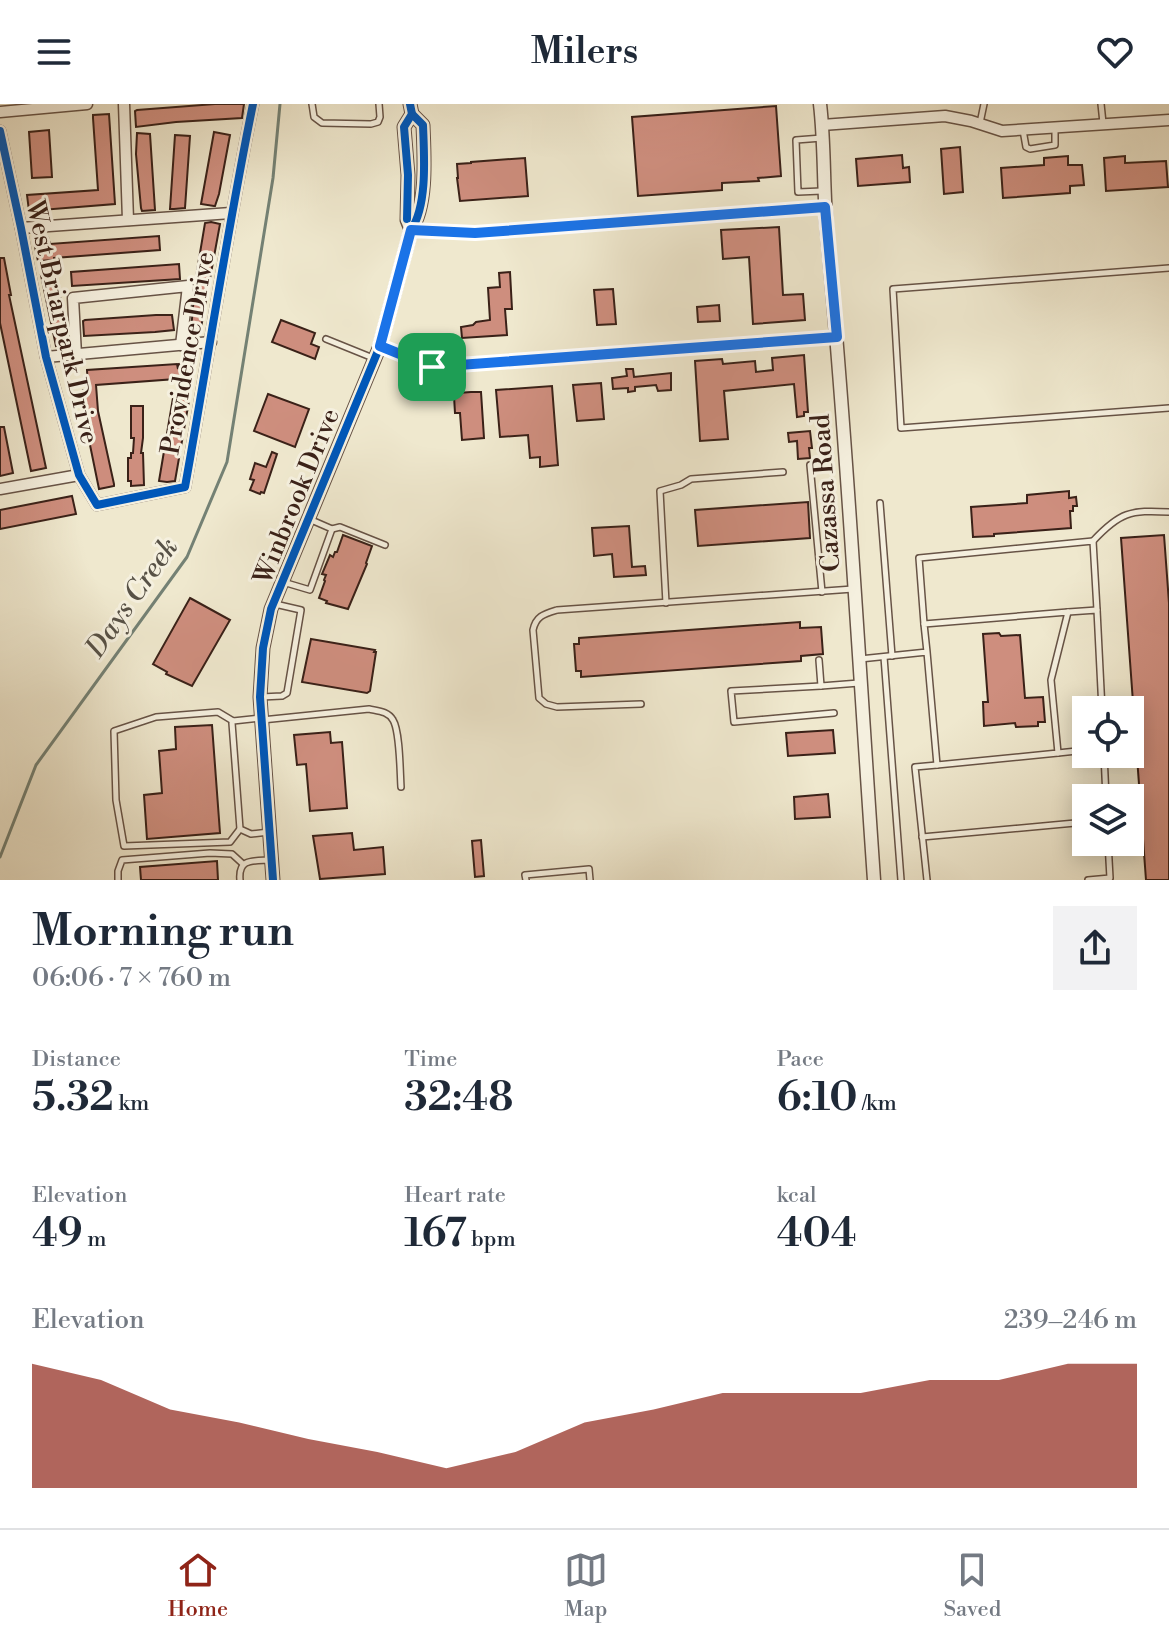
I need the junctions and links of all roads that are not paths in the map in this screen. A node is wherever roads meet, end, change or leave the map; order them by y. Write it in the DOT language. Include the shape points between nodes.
graph roads {
  1 [pos="87,104"];
  2 [pos="124,104"];
  3 [pos="253,104"];
  4 [pos="312,104"];
  5 [pos="379,104"];
  6 [pos="820,104"];
  7 [pos="984,104"];
  8 [pos="1101,104"];
  9 [pos="411,109"];
  10 [pos="0,112"];
  11 [pos="1169,120"];
  12 [pos="980,124"];
  13 [pos="1103,124"];
  14 [pos="1055,127"];
  15 [pos="1023,130"];
  16 [pos="0,131"];
  17 [pos="823,132"];
  18 [pos="824,191"];
  19 [pos="825,207"];
  20 [pos="231,213"];
  21 [pos="128,220"];
  22 [pos="21,228"];
  23 [pos="411,230"];
  24 [pos="1169,268"];
  25 [pos="837,337"];
  26 [pos="326,339"];
  27 [pos="211,342"];
  28 [pos="181,345"];
  29 [pos="380,346"];
  30 [pos="76,355"];
  31 [pos="46,357"];
  32 [pos="374,359"];
  33 [pos="1169,408"];
  34 [pos="810,465"];
  35 [pos="783,472"];
  36 [pos="79,475"];
  37 [pos="0,489"];
  38 [pos="880,503"];
  39 [pos="1169,512"];
  40 [pos="308,518"];
  41 [pos="332,529"];
  42 [pos="1093,541"];
  43 [pos="385,545"];
  44 [pos="282,581"];
  45 [pos="854,589"];
  46 [pos="822,592"];
  47 [pos="666,603"];
  48 [pos="273,604"];
  49 [pos="1097,610"];
  50 [pos="1068,612"];
  51 [pos="924,624"];
  52 [pos="927,652"];
  53 [pos="892,656"];
  54 [pos="884,657"];
  55 [pos="859,659"];
  56 [pos="819,660"];
  57 [pos="860,683"];
  58 [pos="821,686"];
  59 [pos="1101,696"];
  60 [pos="260,697"];
  61 [pos="641,704"];
  62 [pos="834,713"];
  63 [pos="262,719"];
  64 [pos="233,721"];
  65 [pos="1072,752"];
  66 [pos="1058,753"];
  67 [pos="937,765"];
  68 [pos="401,787"];
  69 [pos="1072,823"];
  70 [pos="240,829"];
  71 [pos="269,832"];
  72 [pos="922,837"];
  73 [pos="1109,856"];
  74 [pos="271,859"];
  75 [pos="243,864"];
  76 [pos="118,880"];
  77 [pos="240,880"];
  78 [pos="273,880"];
  79 [pos="526,880"];
  80 [pos="590,880"];
  81 [pos="874,880"];
  82 [pos="901,880"];
  83 [pos="927,880"];
  84 [pos="1088,880"];
  85 [pos="1094,880"];
  1 -- 10 [label="street"];
  2 -- 21 [label="street"];
  3 -- 20 [label="street, Providence Drive"];
  4 -- 5 [label="lane" via="314,117 322,123 371,124 380,117"];
  6 -- 17 [label="street, Cazassa Road"];
  7 -- 12 [label="lane"];
  8 -- 13 [label="lane"];
  9 -- 23 [label="street, Winbrook Drive" via="423,125 423,156 418,220"];
  11 -- 13 [label="street"];
  12 -- 15 [label="street"];
  12 -- 17 [label="street" via="945,116"];
  13 -- 14 [label="street"];
  14 -- 15 [label="street"];
  14 -- 15 [label="lane" via="1055,145 1030,149"];
  16 -- 22 [label="street, West Briarpark Drive"];
  17 -- 18 [label="street, Cazassa Road"];
  17 -- 18 [label="lane" via="796,140 798,192"];
  18 -- 19 [label="street, Cazassa Road"];
  19 -- 23 [label="street" via="475,233"];
  19 -- 25 [label="street, Cazassa Road"];
  20 -- 21 [label="street"];
  20 -- 27 [label="street, Providence Drive"];
  21 -- 22 [label="street"];
  22 -- 31 [label="street, West Briarpark Drive"];
  23 -- 29 [label="street, Winbrook Drive"];
  24 -- 33 [label="lane" via="893,289 901,428"];
  25 -- 29 [label="street" via="432,367"];
  25 -- 45 [label="street, Cazassa Road"];
  26 -- 32 [label="lane"];
  27 -- 28 [label="street"];
  27 -- 36 [label="street, Providence Drive" via="185,487 97,505"];
  28 -- 30 [label="street"];
  28 -- 30 [label="street" via="188,286 73,298"];
  29 -- 32 [label="street, Winbrook Drive"];
  30 -- 31 [label="street"];
  31 -- 36 [label="street, West Briarpark Drive"];
  32 -- 40 [label="street, Winbrook Drive"];
  34 -- 46 [label="lane"];
  35 -- 47 [label="lane" via="691,479 660,491"];
  36 -- 37 [label="street, West Briarpark Drive"];
  38 -- 53 [label="lane"];
  39 -- 42 [label="lane" via="1126,513"];
  40 -- 41 [label="lane"];
  40 -- 44 [label="street, Winbrook Drive"];
  41 -- 43 [label="lane" via="340,527"];
  41 -- 44 [label="lane" via="310,590"];
  42 -- 49 [label="lane"];
  42 -- 51 [label="lane" via="919,558"];
  44 -- 48 [label="street, Winbrook Drive"];
  45 -- 46 [label="lane"];
  45 -- 55 [label="street, Cazassa Road"];
  46 -- 47 [label="lane"];
  47 -- 61 [label="lane" via="557,610 542,614 533,630 539,698 546,704"];
  48 -- 60 [label="street, Winbrook Drive"];
  48 -- 60 [label="lane" via="301,610 287,693"];
  49 -- 50 [label="lane"];
  49 -- 59 [label="lane"];
  50 -- 51 [label="lane"];
  50 -- 66 [label="lane" via="1051,680"];
  51 -- 52 [label="lane"];
  52 -- 53 [label="lane"];
  52 -- 67 [label="lane"];
  53 -- 54 [label="lane"];
  54 -- 55 [label="lane"];
  54 -- 82 [label="lane"];
  55 -- 57 [label="street, Cazassa Road"];
  56 -- 58 [label="lane"];
  57 -- 58 [label="lane"];
  57 -- 81 [label="street, Cazassa Road"];
  58 -- 62 [label="lane" via="731,691 734,722"];
  60 -- 63 [label="street, Winbrook Drive"];
  63 -- 64 [label="lane"];
  63 -- 68 [label="lane" via="385,712 397,730"];
  63 -- 71 [label="street, Winbrook Drive"];
  64 -- 70 [label="lane"];
  64 -- 70 [label="lane" via="218,712 156,717 114,731 116,800 124,846 230,842"];
  65 -- 66 [label="lane"];
  66 -- 67 [label="lane"];
  67 -- 72 [label="lane" via="915,767"];
  69 -- 72 [label="lane"];
  70 -- 71 [label="lane"];
  71 -- 74 [label="street, Winbrook Drive"];
  72 -- 83 [label="lane"];
  73 -- 85 [label="lane" via="1110,878"];
  74 -- 75 [label="lane"];
  74 -- 78 [label="street, Winbrook Drive"];
  75 -- 76 [label="lane" via="232,854 210,853 122,860"];
  75 -- 77 [label="lane"];
  79 -- 80 [label="lane" via="525,875 589,869"];
  84 -- 85 [label="lane"];
}
